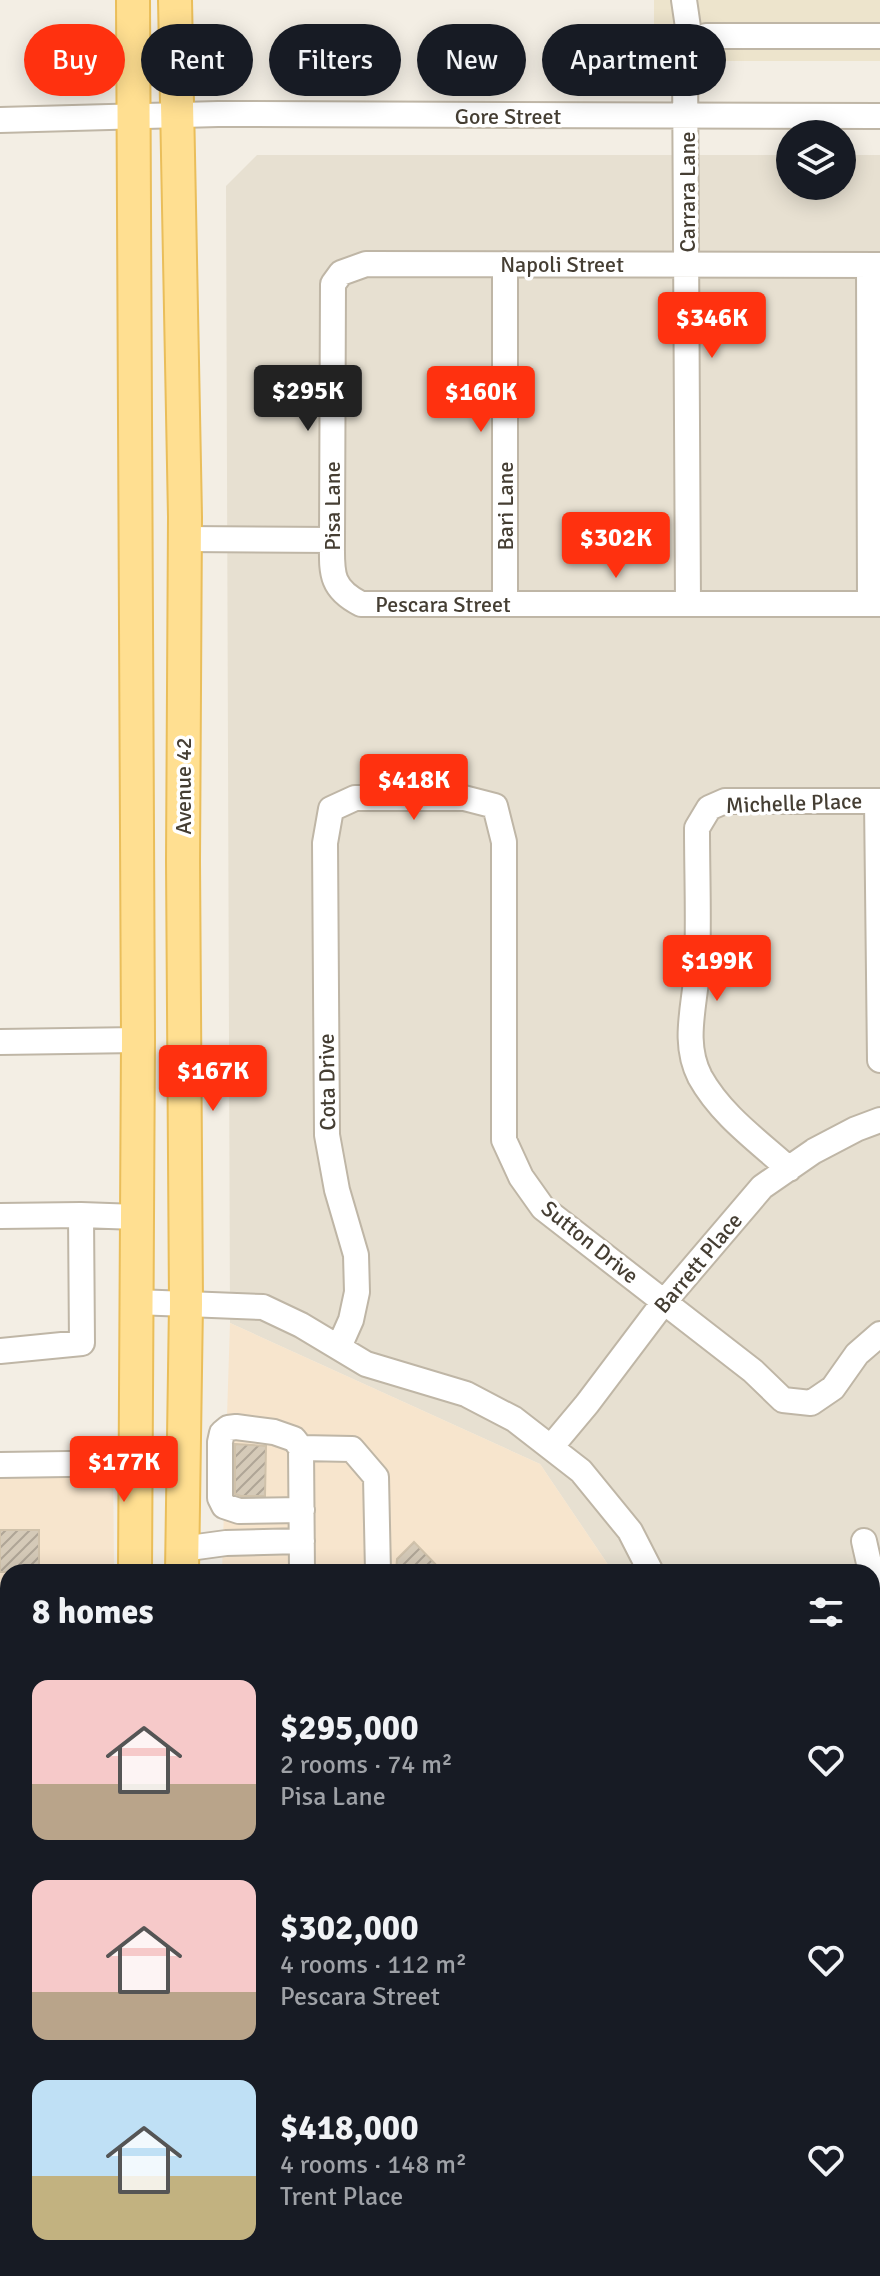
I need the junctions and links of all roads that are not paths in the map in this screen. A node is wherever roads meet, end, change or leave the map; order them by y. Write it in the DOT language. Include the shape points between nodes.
graph roads {
  1 [pos="133,0"];
  2 [pos="175,0"];
  3 [pos="684,0"];
  4 [pos="688,24"];
  5 [pos="726,36"];
  6 [pos="880,36"];
  7 [pos="686,96"];
  8 [pos="177,115"];
  9 [pos="687,116"];
  10 [pos="880,116"];
  11 [pos="135,118"];
  12 [pos="0,120"];
  13 [pos="505,264"];
  14 [pos="687,265"];
  15 [pos="874,265"];
  16 [pos="341,273"];
  17 [pos="185,539"];
  18 [pos="332,540"];
  19 [pos="344,595"];
  20 [pos="505,604"];
  21 [pos="688,604"];
  22 [pos="875,604"];
  23 [pos="879,801"];
  24 [pos="495,806"];
  25 [pos="138,1040"];
  26 [pos="0,1042"];
  27 [pos="880,1060"];
  28 [pos="880,1120"];
  29 [pos="789,1169"];
  30 [pos="81,1215"];
  31 [pos="0,1216"];
  32 [pos="137,1217"];
  33 [pos="136,1302"];
  34 [pos="664,1302"];
  35 [pos="186,1304"];
  36 [pos="880,1334"];
  37 [pos="339,1347"];
  38 [pos="0,1351"];
  39 [pos="136,1391"];
  40 [pos="551,1447"];
  41 [pos="301,1448"];
  42 [pos="136,1463"];
  43 [pos="0,1465"];
  44 [pos="302,1510"];
  45 [pos="302,1541"];
  46 [pos="864,1541"];
  47 [pos="182,1560"];
  48 [pos="135,1564"];
  49 [pos="302,1564"];
  50 [pos="378,1564"];
  51 [pos="647,1564"];
  52 [pos="869,1564"];
  1 -- 11 [label="main road, Avenue 42"];
  2 -- 8 [label="main road, Avenue 42"];
  3 -- 4 [label="street, Carrara Lane"];
  5 -- 6 [label="street"];
  7 -- 9 [label="street, Carrara Lane"];
  8 -- 9 [label="street, Gore Street"];
  8 -- 11 [label="street, Gore Street"];
  8 -- 17 [label="main road, Avenue 42"];
  9 -- 10 [label="street, Gore Street"];
  9 -- 14 [label="street, Carrara Lane"];
  11 -- 12 [label="street, Gore Street"];
  11 -- 25 [label="main road, Avenue 42"];
  13 -- 14 [label="street, Napoli Street"];
  13 -- 16 [label="street, Napoli Street" via="366,264"];
  13 -- 20 [label="street, Bari Lane"];
  14 -- 15 [label="street, Napoli Street"];
  14 -- 21 [label="street, Carrara Lane"];
  15 -- 22 [label="street"];
  16 -- 18 [label="street, Pisa Lane" via="333,284"];
  17 -- 18 [label="street"];
  17 -- 35 [label="main road, Avenue 42"];
  18 -- 19 [label="street, Pisa Lane" via="332,573"];
  19 -- 20 [label="street, Pescara Street" via="361,604"];
  20 -- 21 [label="street, Pescara Street"];
  21 -- 22 [label="street, Pescara Street"];
  23 -- 27 [label="street"];
  23 -- 29 [label="street, Michelle Place" via="725,801 709,808 697,828 697,969 690,1051 718,1105"];
  24 -- 34 [label="street, Sutton Drive" via="504,842 504,1140 543,1208"];
  24 -- 37 [label="street, Cota Drive" via="464,798 355,798 331,809 325,843 327,1135 356,1255 357,1292"];
  25 -- 26 [label="street"];
  25 -- 32 [label="main road, Avenue 42"];
  28 -- 29 [label="street, Barrett Place"];
  29 -- 34 [label="street, Barrett Place" via="762,1187"];
  30 -- 31 [label="street"];
  30 -- 32 [label="street"];
  30 -- 38 [label="street" via="82,1343"];
  32 -- 33 [label="main road, Avenue 42"];
  33 -- 35 [label="street"];
  33 -- 39 [label="main road, Avenue 42"];
  34 -- 36 [label="street, Sutton Drive" via="783,1400 811,1403 833,1388 857,1354"];
  34 -- 40 [label="street, Barrett Place"];
  35 -- 37 [label="street" via="263,1307"];
  35 -- 47 [label="main road, Avenue 42"];
  37 -- 40 [label="street" via="366,1364 466,1394 514,1419"];
  39 -- 42 [label="main road, Avenue 42"];
  39 -- 47 [label="main road" via="153,1442 154,1534 158,1544"];
  40 -- 51 [label="street" via="581,1471 630,1531"];
  41 -- 44 [label="street"];
  41 -- 44 [label="street" via="284,1435 228,1428 220,1442 220,1498 224,1506 239,1511"];
  41 -- 50 [label="street" via="352,1449 376,1477"];
  42 -- 43 [label="street"];
  42 -- 48 [label="main road, Avenue 42"];
  44 -- 45 [label="street"];
  45 -- 47 [label="street" via="226,1543"];
  45 -- 49 [label="street"];
  46 -- 52 [label="street"];
}
